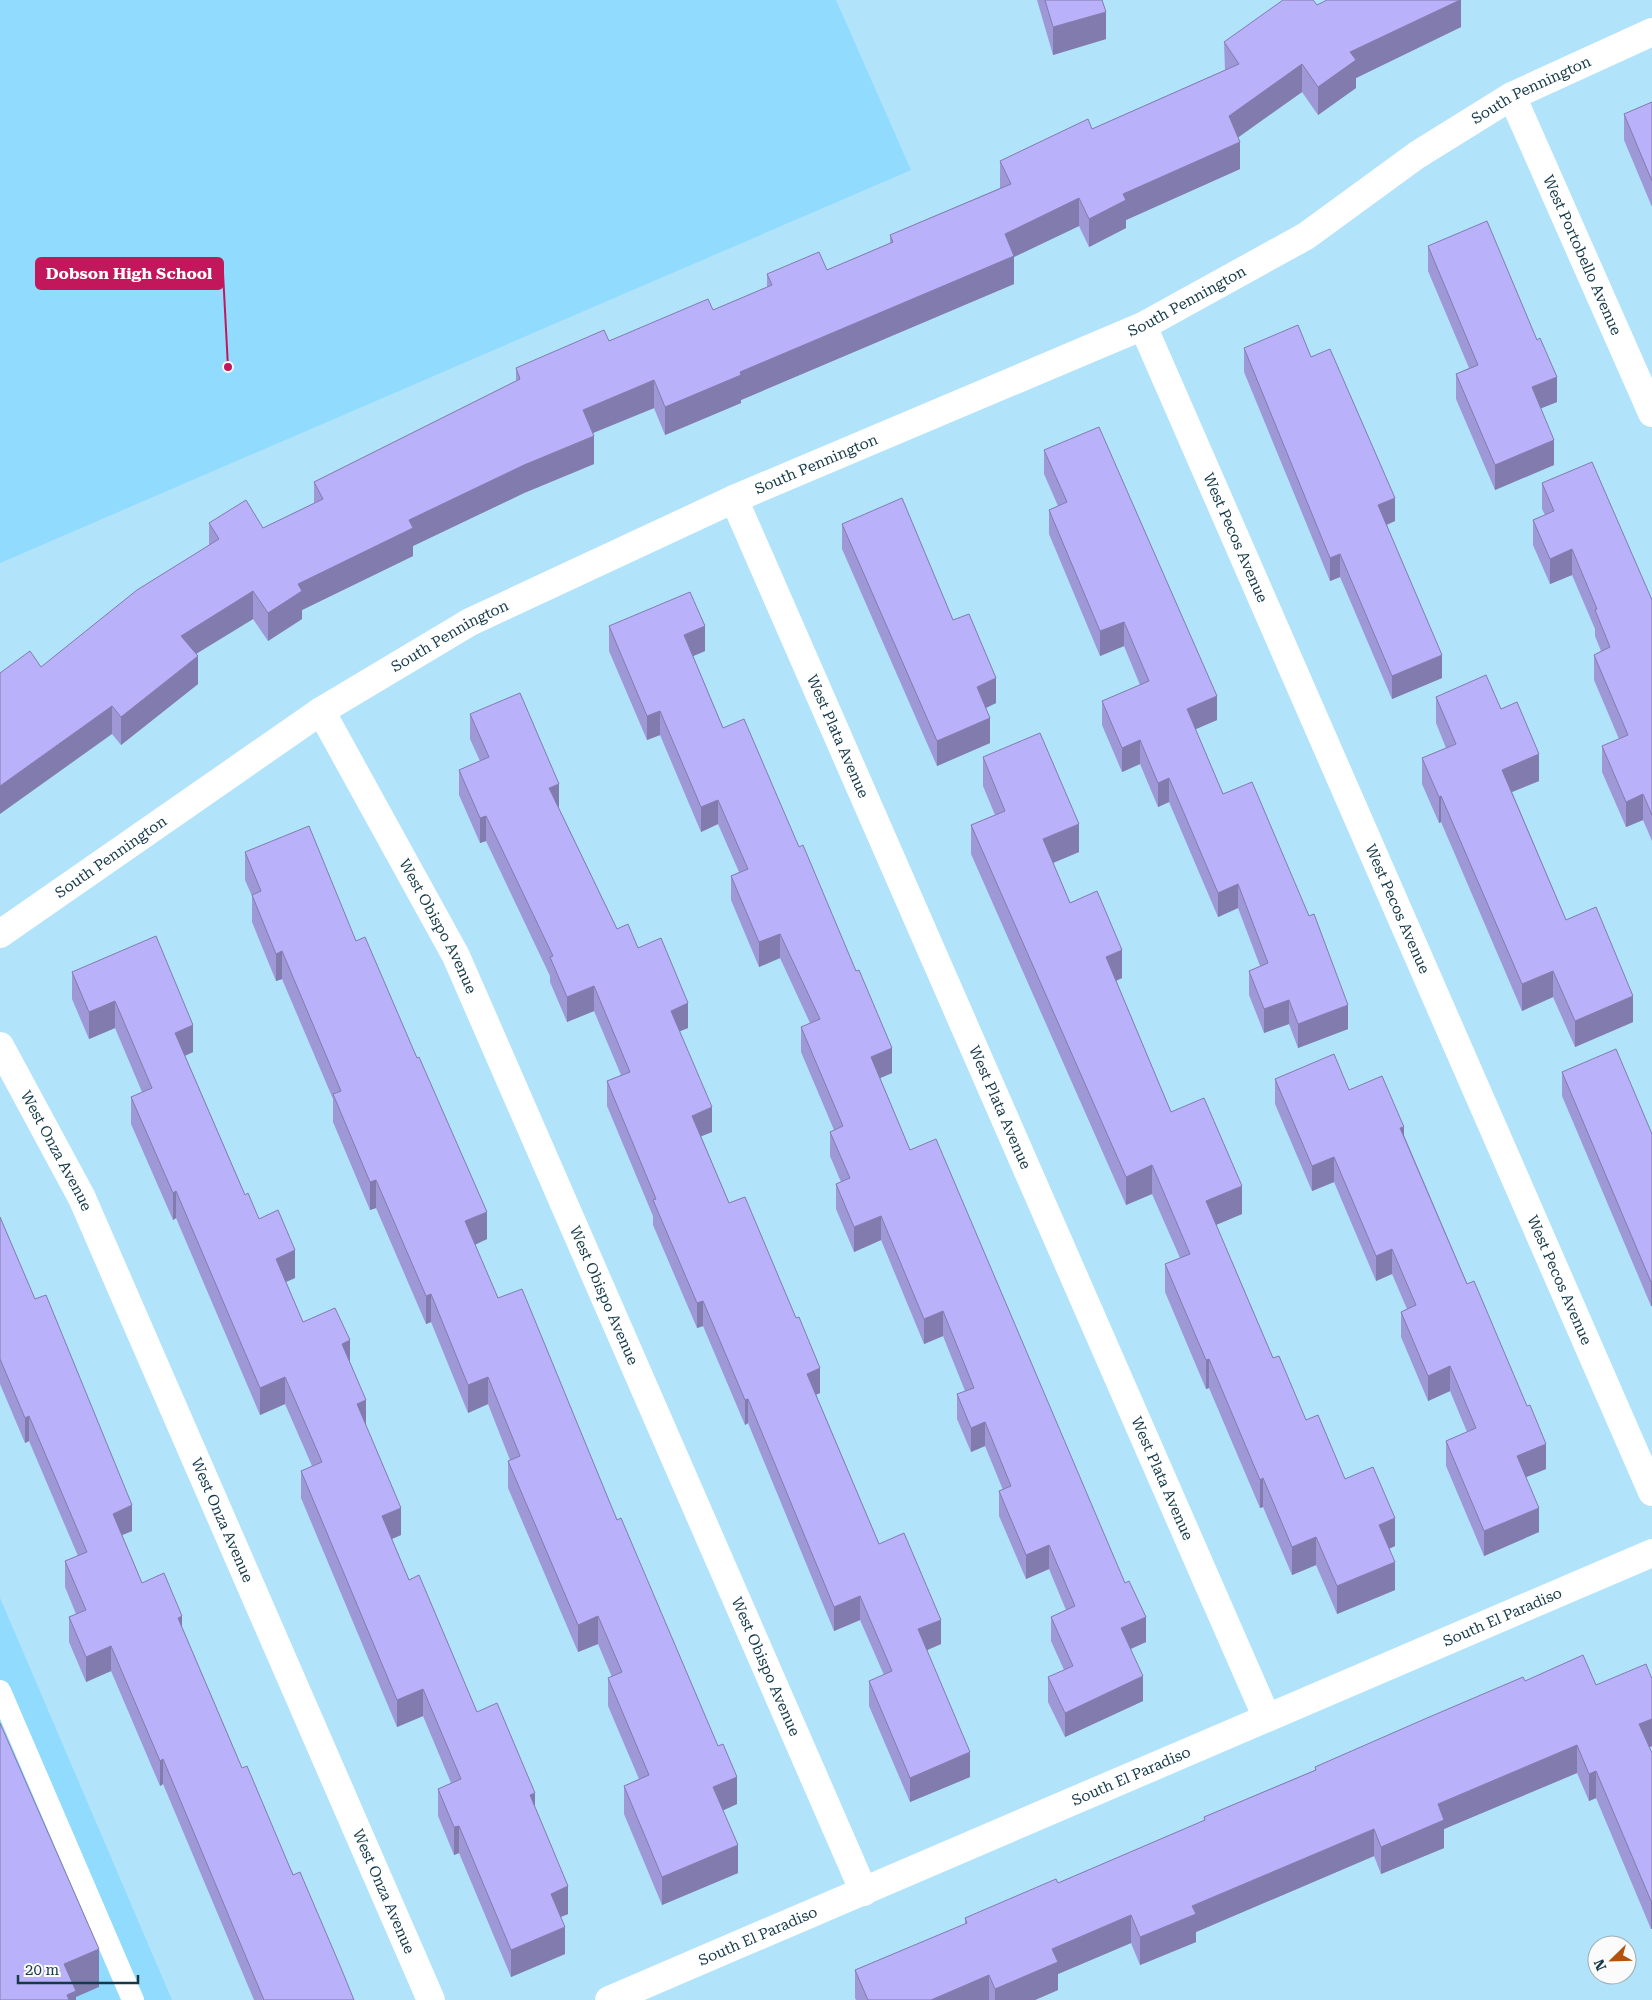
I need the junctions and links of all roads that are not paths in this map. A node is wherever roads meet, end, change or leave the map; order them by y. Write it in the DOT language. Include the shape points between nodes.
graph roads {
  1 [pos="1652,32"];
  2 [pos="1512,96"];
  3 [pos="1142,326"];
  4 [pos="1652,413"];
  5 [pos="734,499"];
  6 [pos="321,711"];
  7 [pos="0,934"];
  8 [pos="0,1046"];
  9 [pos="1652,1492"];
  10 [pos="1652,1552"];
  11 [pos="0,1691"];
  12 [pos="1266,1716"];
  13 [pos="864,1892"];
  14 [pos="133,2000"];
  15 [pos="431,2000"];
  16 [pos="609,2000"];
  1 -- 2 [label="street, South Pennington"];
  2 -- 3 [label="street, South Pennington" via="1417,155 1306,236"];
  2 -- 4 [label="street, West Portobello Avenue"];
  3 -- 5 [label="street, South Pennington"];
  3 -- 9 [label="street, West Pecos Avenue"];
  5 -- 6 [label="street, South Pennington" via="470,622"];
  5 -- 12 [label="street, West Plata Avenue"];
  6 -- 7 [label="street, South Pennington"];
  6 -- 13 [label="street, West Obispo Avenue" via="456,956"];
  8 -- 15 [label="street, West Onza Avenue" via="82,1198"];
  10 -- 12 [label="street, South El Paradiso"];
  11 -- 14 [label="lane"];
  12 -- 13 [label="street, South El Paradiso"];
  13 -- 16 [label="street, South El Paradiso"];
}
